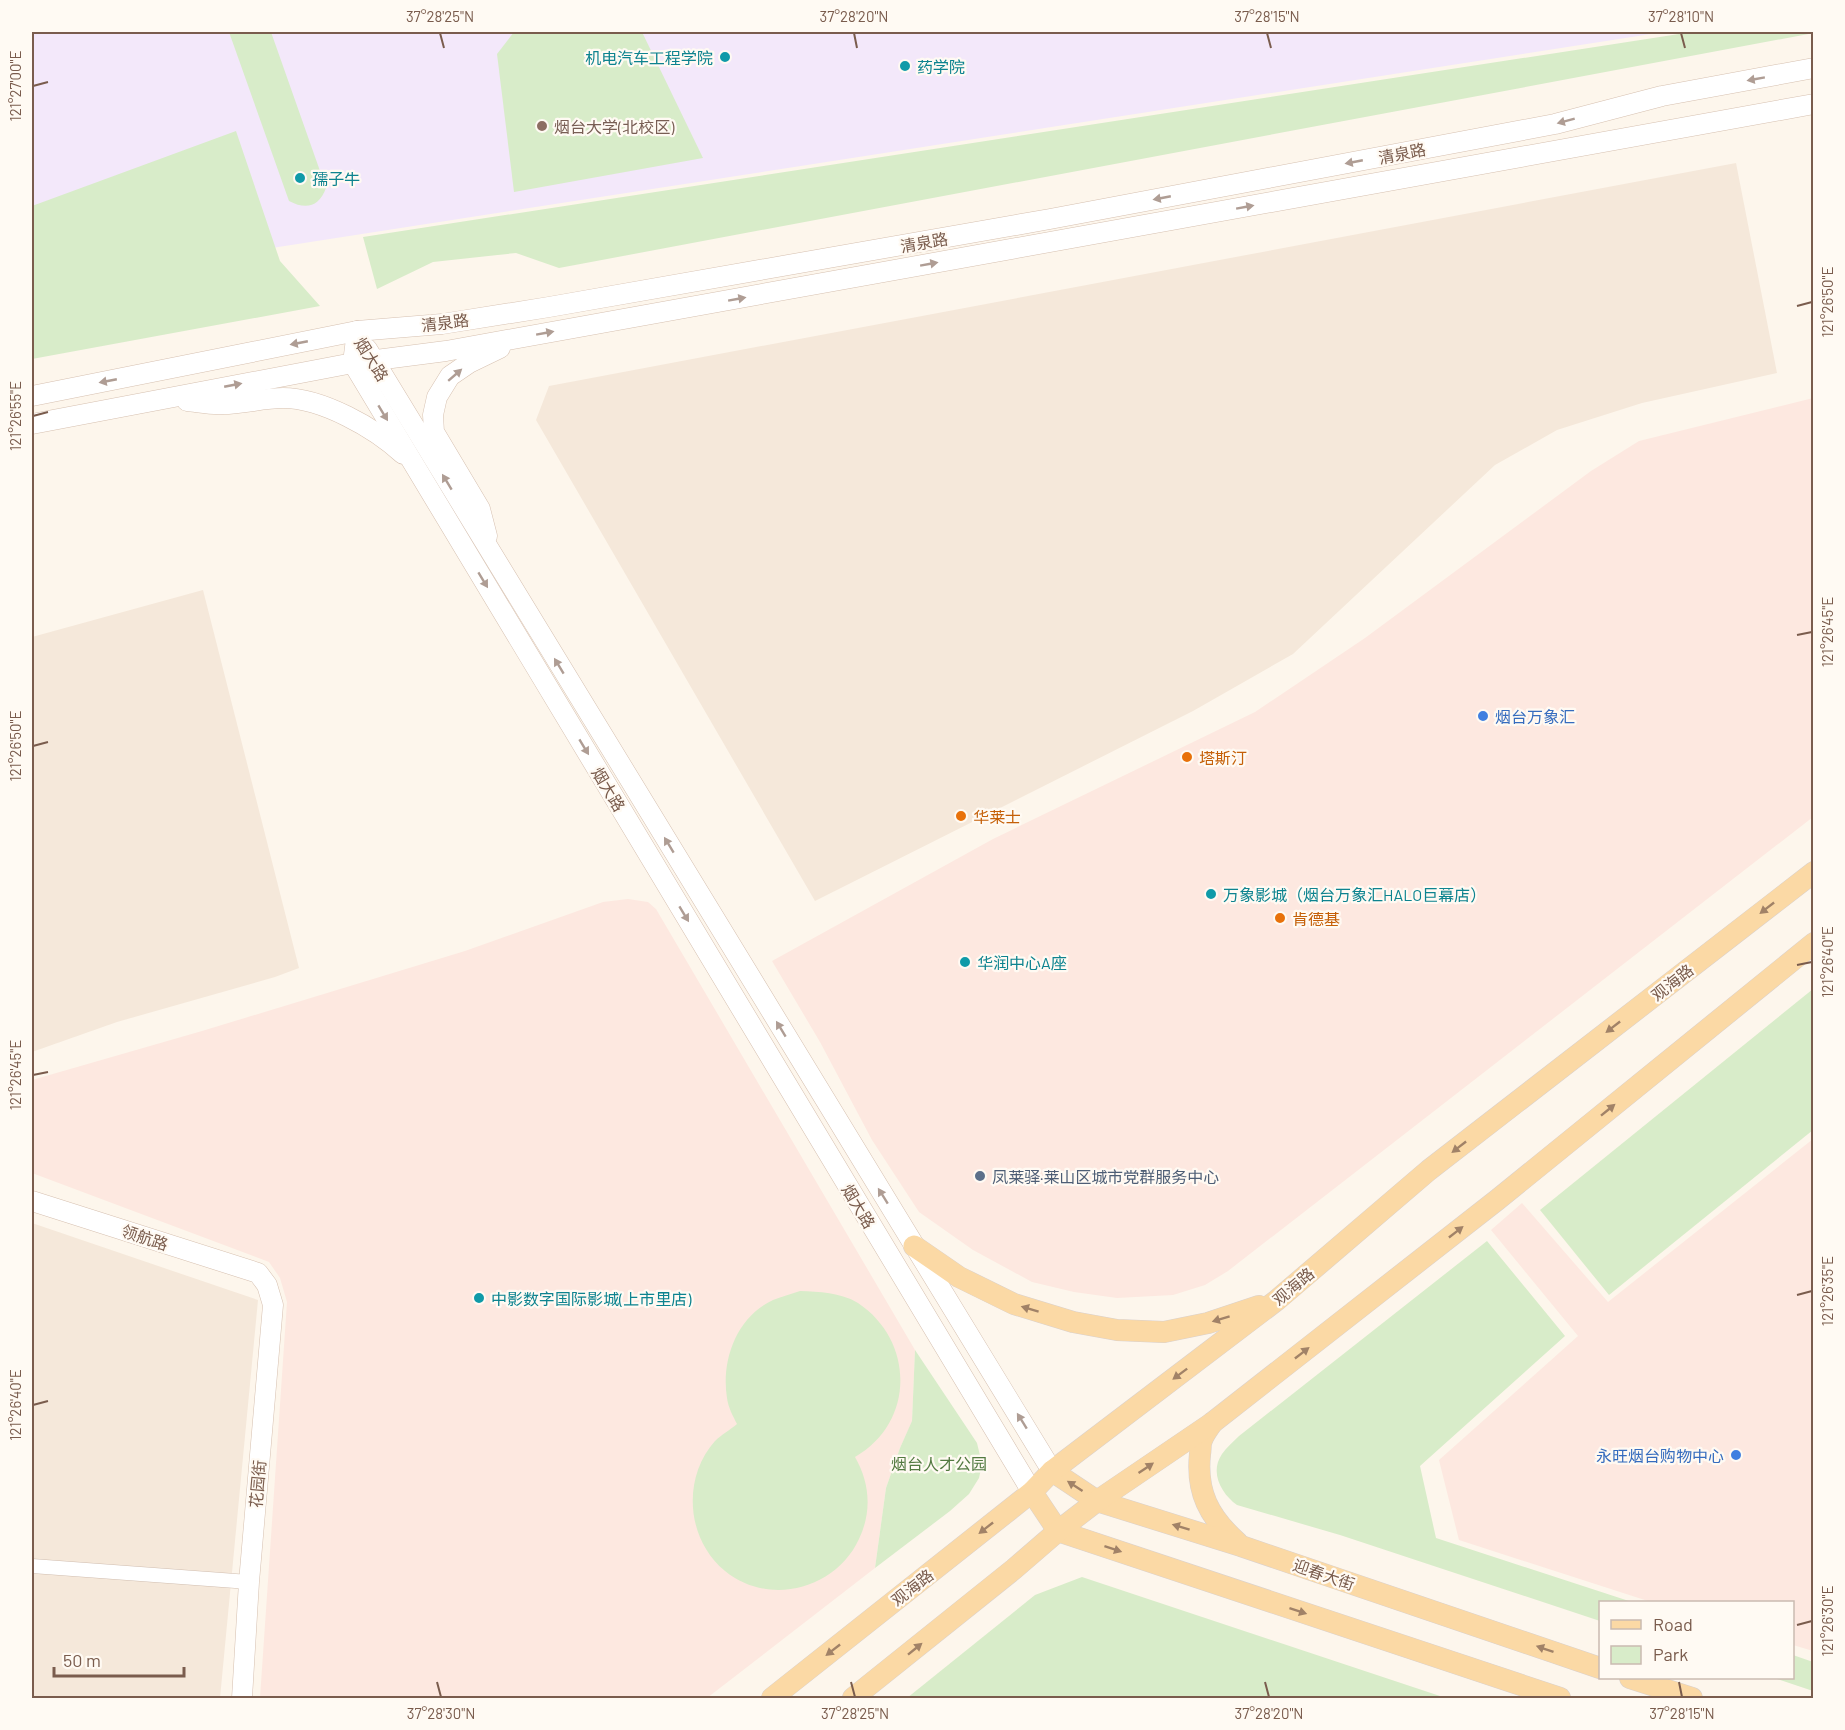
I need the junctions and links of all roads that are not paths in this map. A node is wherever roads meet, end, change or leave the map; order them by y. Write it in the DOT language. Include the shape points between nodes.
graph roads {
  1 [pos="1814,68"];
  2 [pos="1814,104"];
  3 [pos="357,332"];
  4 [pos="518,338"];
  5 [pos="363,361"];
  6 [pos="32,396"];
  7 [pos="166,398"];
  8 [pos="32,424"];
  9 [pos="414,463"];
  10 [pos="494,559"];
  11 [pos="1814,872"];
  12 [pos="1814,943"];
  13 [pos="32,1201"];
  14 [pos="914,1246"];
  15 [pos="258,1273"];
  16 [pos="1277,1300"];
  17 [pos="1212,1424"];
  18 [pos="1052,1471"];
  19 [pos="1032,1492"];
  20 [pos="1097,1501"];
  21 [pos="1058,1531"];
  22 [pos="1242,1546"];
  23 [pos="32,1566"];
  24 [pos="249,1582"];
  25 [pos="1599,1668"];
  26 [pos="1636,1679"];
  27 [pos="242,1698"];
  28 [pos="772,1698"];
  29 [pos="853,1698"];
  30 [pos="1560,1698"];
  31 [pos="1692,1698"];
  1 -- 3 [label="main road, 清泉路, one-way" via="1662,96 1555,124 1050,219 549,307 442,324"];
  4 -- 2 [label="main road, 清泉路, one-way"];
  3 -- 5 [label="main road, 烟大路"];
  3 -- 6 [label="main road, 清泉路, one-way"];
  4 -- 5 [label="main road, 清泉路"];
  10 -- 4 [label="main road, one-way" via="480,509 434,432 433,415 437,397 450,376"];
  7 -- 5 [label="main road, 清泉路, one-way"];
  5 -- 9 [label="main road, 烟大路, one-way"];
  10 -- 5 [label="main road, 烟大路, one-way"];
  7 -- 8 [label="main road, 清泉路"];
  7 -- 9 [label="main road" via="221,405 285,398 328,407 392,443"];
  9 -- 19 [label="main road, 烟大路, one-way"];
  14 -- 10 [label="main road, 烟大路, one-way"];
  11 -- 16 [label="main road, 观海路, one-way" via="1429,1170"];
  17 -- 12 [label="main road, one-way" via="1506,1193"];
  13 -- 15 [label="main road, 领航路"];
  16 -- 14 [label="main road, one-way" via="1208,1323 1164,1332 1106,1328 1014,1304 959,1277"];
  18 -- 14 [label="main road, 烟大路, one-way"];
  15 -- 24 [label="main road, 花园街" via="267,1285 273,1305"];
  16 -- 18 [label="main road, 观海路, one-way"];
  20 -- 17 [label="main road, one-way"];
  17 -- 22 [label="main road" via="1202,1440 1201,1490 1220,1527"];
  18 -- 19 [label="main road, 观海路"];
  20 -- 18 [label="main road, 迎春大街, one-way"];
  19 -- 21 [label="main road"];
  19 -- 28 [label="main road, 观海路, one-way"];
  20 -- 21 [label="main road"];
  22 -- 20 [label="main road, 迎春大街, one-way"];
  29 -- 21 [label="main road, one-way"];
  21 -- 30 [label="main road, one-way"];
  25 -- 22 [label="main road, 迎春大街, one-way"];
  23 -- 24 [label="street"];
  24 -- 27 [label="main road, 花园街"];
  26 -- 31 [label="main road"];
}
